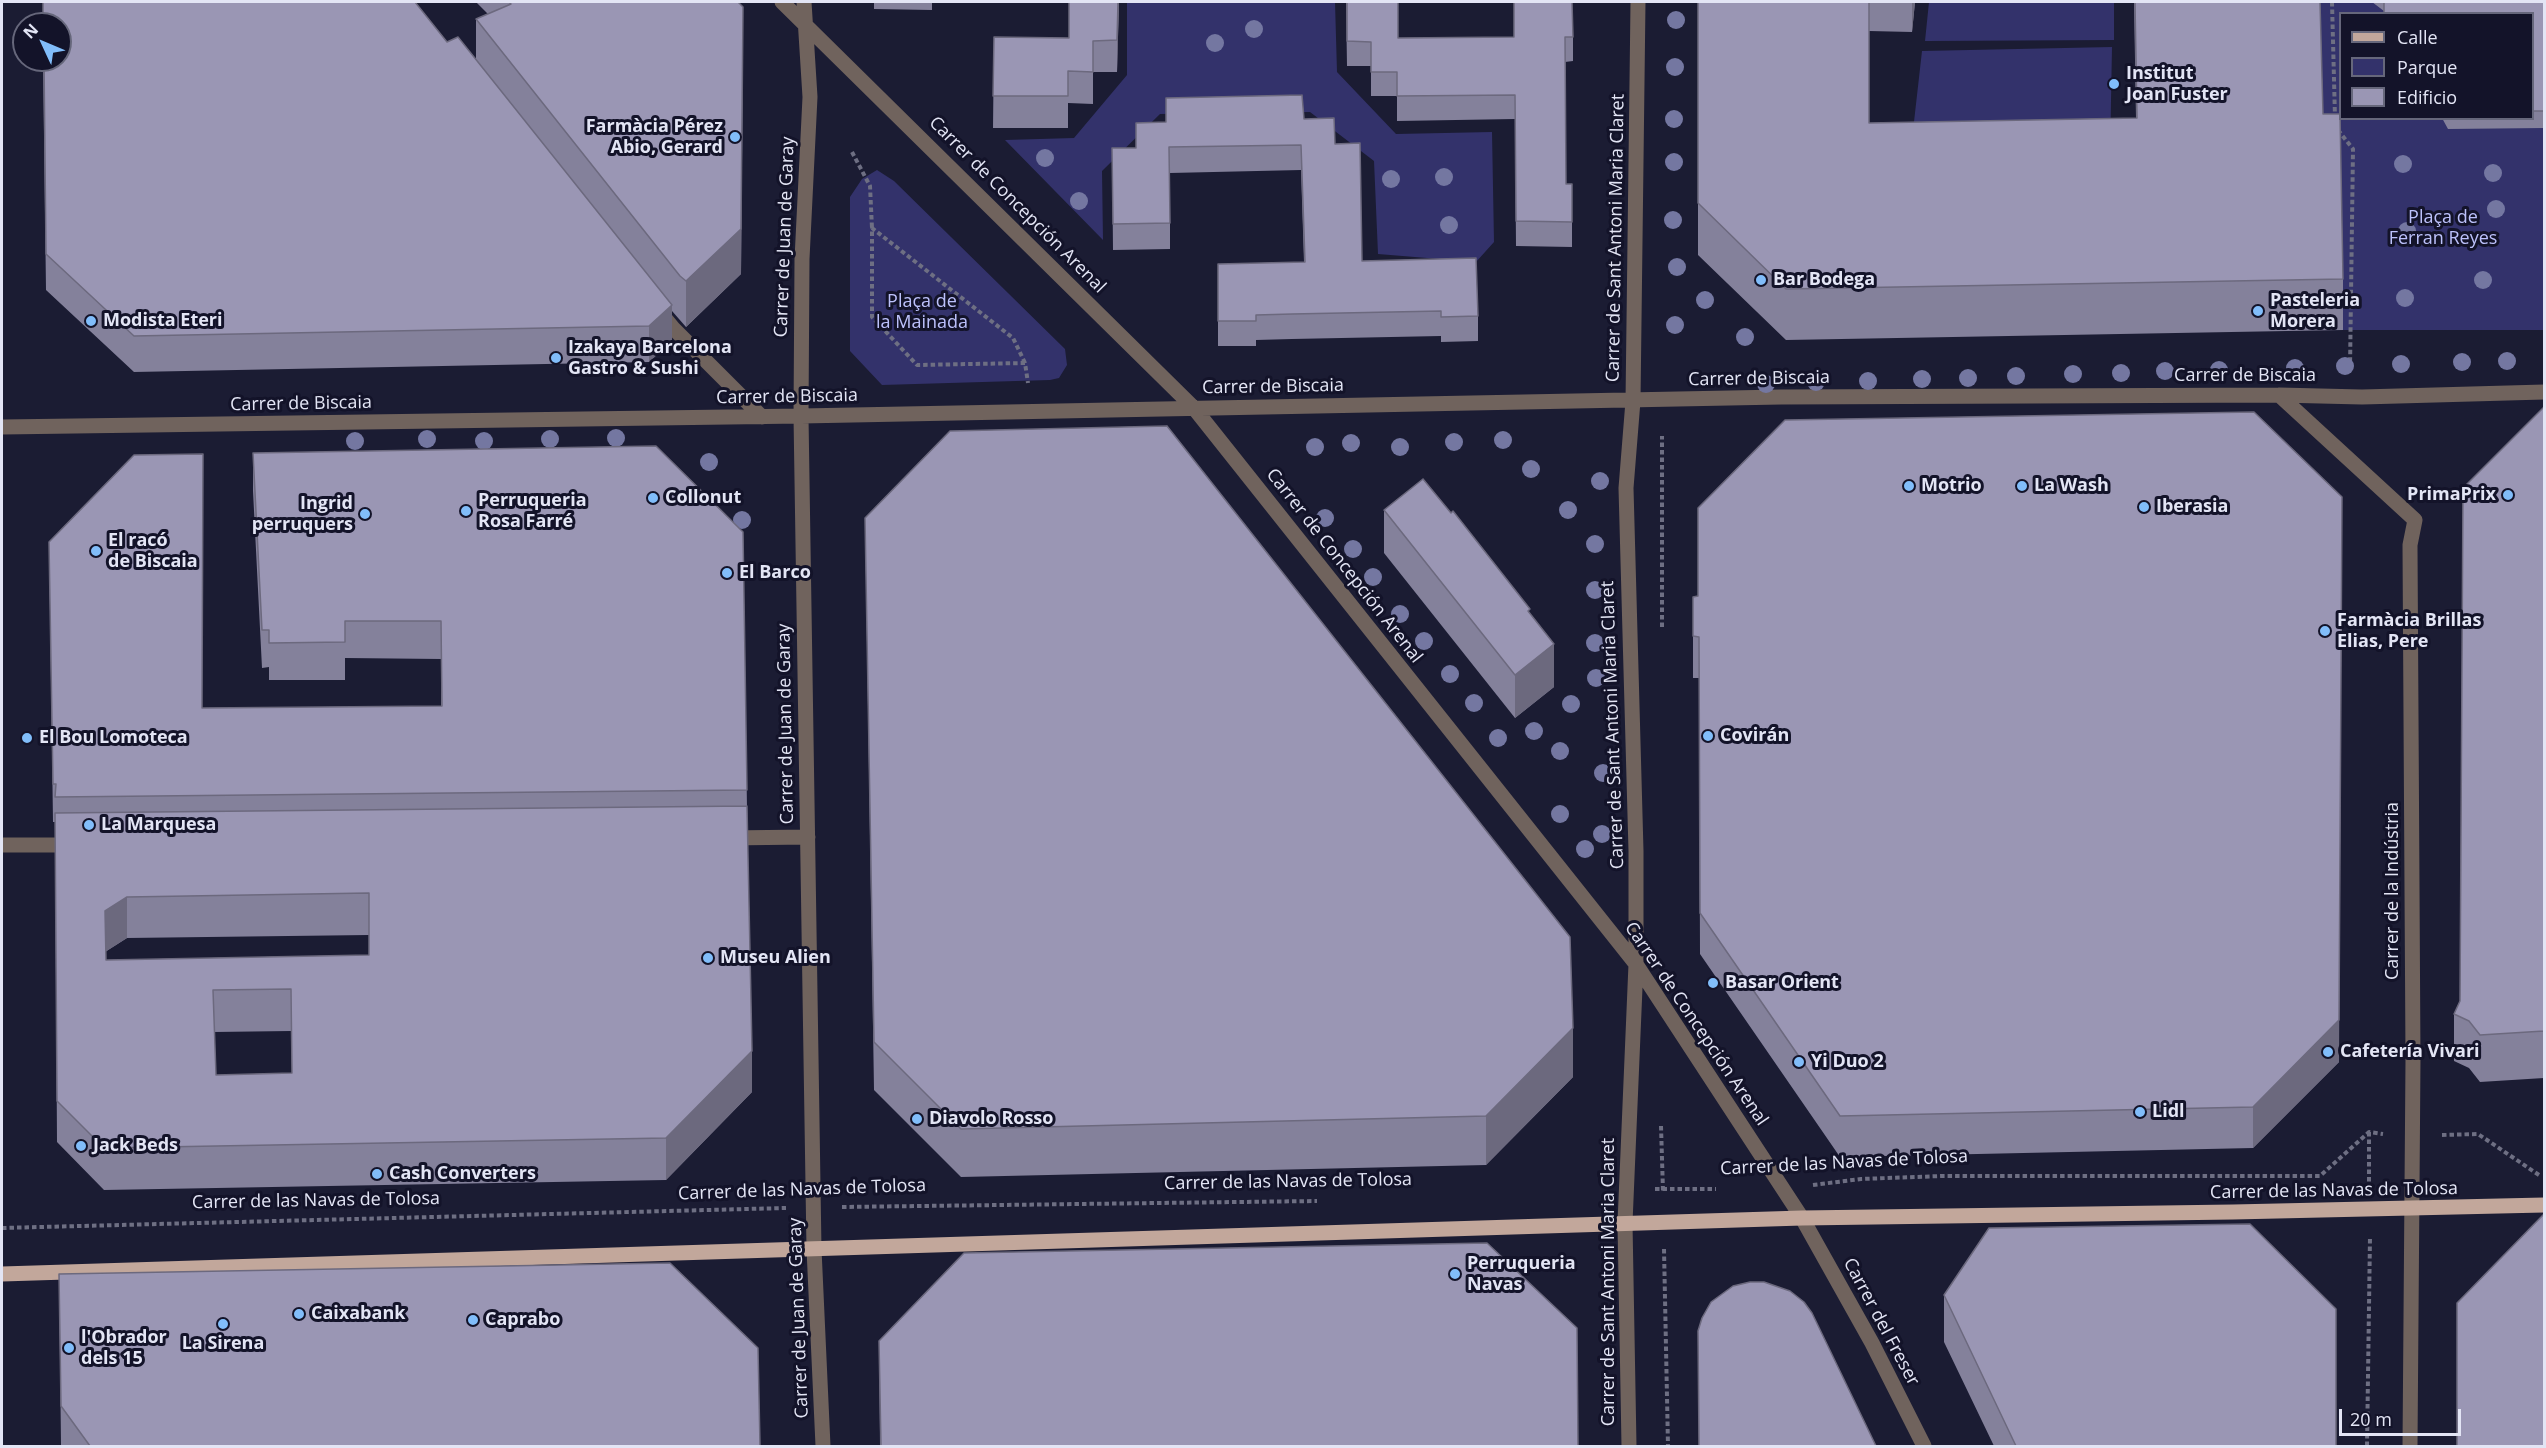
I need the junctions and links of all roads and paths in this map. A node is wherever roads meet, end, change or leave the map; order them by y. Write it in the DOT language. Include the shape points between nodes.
graph roads {
  1 [pos="782,2"];
  2 [pos="804,2"];
  3 [pos="1638,2"];
  4 [pos="2332,2"];
  5 [pos="804,23"];
  6 [pos="852,152"];
  7 [pos="872,228"];
  8 [pos="652,302"];
  9 [pos="1026,363"];
  10 [pos="1028,384"];
  11 [pos="2544,392"];
  12 [pos="2279,395"];
  13 [pos="2349,397"];
  14 [pos="1633,401"];
  15 [pos="1194,408"];
  16 [pos="801,416"];
  17 [pos="762,417"];
  18 [pos="2,427"];
  19 [pos="808,837"];
  20 [pos="716,838"];
  21 [pos="2,845"];
  22 [pos="86,845"];
  23 [pos="1636,964"];
  24 [pos="1661,1118"];
  25 [pos="2412,1136"];
  26 [pos="2544,1178"];
  27 [pos="1662,1179"];
  28 [pos="1783,1188"];
  29 [pos="1719,1189"];
  30 [pos="1626,1191"];
  31 [pos="1321,1201"];
  32 [pos="2544,1205"];
  33 [pos="814,1207"];
  34 [pos="2412,1209"];
  35 [pos="1802,1218"];
  36 [pos="1625,1223"];
  37 [pos="2,1228"];
  38 [pos="814,1249"];
  39 [pos="2,1274"];
  40 [pos="2370,1274"];
  41 [pos="1665,1306"];
  42 [pos="823,1446"];
  43 [pos="1629,1446"];
  44 [pos="1668,1446"];
  45 [pos="1924,1446"];
  46 [pos="2367,1446"];
  47 [pos="2410,1446"];
  1 -- 5 [label="street, Carrer de Concepción Arenal"];
  2 -- 5 [label="street, Carrer de Juan de Garay"];
  3 -- 14 [label="street, Carrer de Sant Antoni Maria Claret"];
  4 -- 13 [label="path" via="2335,126 2353,149"];
  5 -- 15 [label="street, Carrer de Concepción Arenal"];
  5 -- 16 [label="street, Carrer de Juan de Garay" via="810,97 802,259"];
  6 -- 7 [label="path" via="870,186"];
  7 -- 9 [label="path" via="1013,338"];
  7 -- 9 [label="path" via="872,317 917,364"];
  8 -- 17 [label="street"];
  9 -- 10 [label="path"];
  11 -- 13 [label="street, Carrer de Biscaia"];
  12 -- 13 [label="street, Carrer de Biscaia"];
  12 -- 14 [label="street, Carrer de Biscaia"];
  12 -- 25 [label="street, Carrer de la Indústria" via="2415,520 2410,545"];
  14 -- 15 [label="street, Carrer de Biscaia"];
  14 -- 23 [label="street, Carrer de Sant Antoni Maria Claret" via="1626,489"];
  15 -- 16 [label="street, Carrer de Biscaia"];
  15 -- 23 [label="street, Carrer de Concepción Arenal"];
  16 -- 17 [label="street, Carrer de Biscaia"];
  16 -- 19 [label="street, Carrer de Juan de Garay"];
  17 -- 18 [label="street, Carrer de Biscaia"];
  19 -- 20 [label="street"];
  19 -- 33 [label="street, Carrer de Juan de Garay"];
  21 -- 22 [label="street"];
  23 -- 28 [label="street, Carrer de Concepción Arenal"];
  23 -- 30 [label="street, Carrer de Sant Antoni Maria Claret"];
  24 -- 27 [label="path"];
  25 -- 26 [label="path, Carrer de las Navas de Tolosa" via="2478,1134"];
  25 -- 28 [label="path, Carrer de las Navas de Tolosa" via="2369,1132 2320,1176 1942,1176 1861,1179"];
  25 -- 34 [label="street, Carrer de la Indústria"];
  28 -- 35 [label="street, Carrer de Concepción Arenal"];
  29 -- 30 [label="path, Carrer de las Navas de Tolosa"];
  30 -- 36 [label="street, Carrer de Sant Antoni Maria Claret"];
  31 -- 33 [label="path, Carrer de las Navas de Tolosa"];
  32 -- 34 [label="main road, Carrer de las Navas de Tolosa"];
  33 -- 37 [label="path, Carrer de las Navas de Tolosa"];
  33 -- 38 [label="street, Carrer de Juan de Garay"];
  34 -- 35 [label="main road, Carrer de las Navas de Tolosa"];
  34 -- 47 [label="street, Carrer de la Indústria"];
  35 -- 36 [label="main road, Carrer de las Navas de Tolosa"];
  35 -- 45 [label="street, Carrer del Freser"];
  36 -- 38 [label="main road, Carrer de las Navas de Tolosa"];
  36 -- 43 [label="street, Carrer de Sant Antoni Maria Claret"];
  38 -- 39 [label="main road, Carrer de las Navas de Tolosa"];
  38 -- 42 [label="street, Carrer de Juan de Garay"];
  40 -- 46 [label="path"];
  41 -- 44 [label="path"];
}
